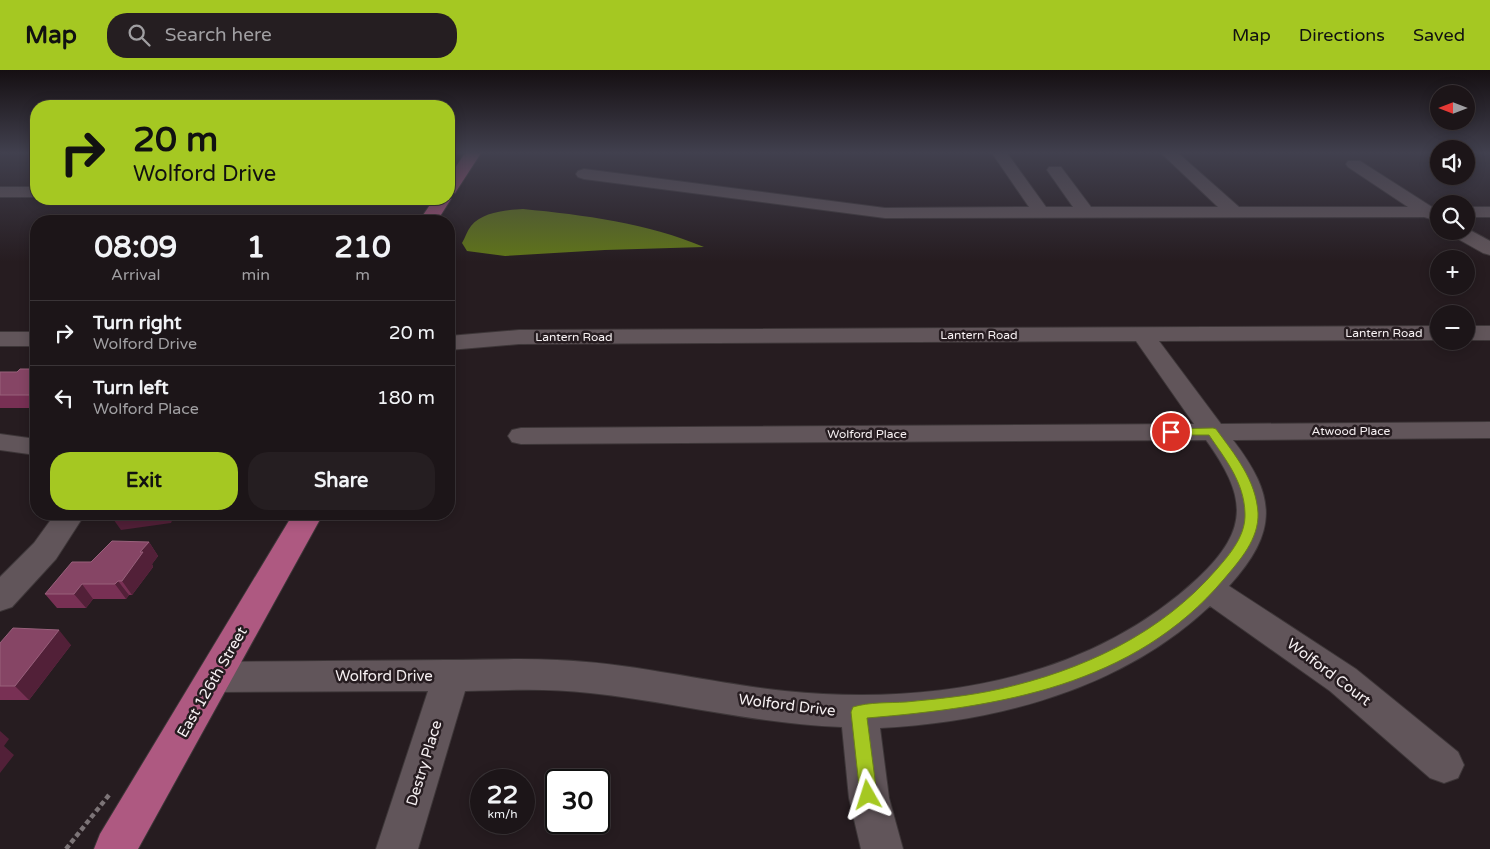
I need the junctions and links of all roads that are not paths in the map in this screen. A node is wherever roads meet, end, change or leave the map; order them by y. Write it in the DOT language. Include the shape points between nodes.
graph roads {
  1 [pos="702,189"];
  2 [pos="1025,189"];
  3 [pos="1069,189"];
  4 [pos="1209,189"];
  5 [pos="1395,189"];
  6 [pos="0,192"];
  7 [pos="30,192"];
  8 [pos="1430,211"];
  9 [pos="1475,212"];
  10 [pos="1490,212"];
  11 [pos="1235,213"];
  12 [pos="1042,214"];
  13 [pos="1087,214"];
  14 [pos="1430,214"];
  15 [pos="1482,246"];
  16 [pos="1490,257"];
  17 [pos="455,331"];
  18 [pos="1490,332"];
  19 [pos="1430,333"];
  20 [pos="1475,333"];
  21 [pos="1142,334"];
  22 [pos="519,337"];
  23 [pos="0,339"];
  24 [pos="30,339"];
  25 [pos="455,342"];
  26 [pos="1490,430"];
  27 [pos="1213,432"];
  28 [pos="521,436"];
  29 [pos="0,442"];
  30 [pos="30,446"];
  31 [pos="66,520"];
  32 [pos="305,520"];
  33 [pos="1208,589"];
  34 [pos="0,598"];
  35 [pos="451,676"];
  36 [pos="215,677"];
  37 [pos="859,712"];
  38 [pos="1444,765"];
  39 [pos="115,849"];
  40 [pos="397,849"];
  41 [pos="882,849"];
  1 -- 12 [label="street" via="885,213"];
  2 -- 12 [label="street"];
  3 -- 13 [label="street"];
  4 -- 11 [label="street"];
  5 -- 8 [label="street"];
  6 -- 7 [label="street"];
  9 -- 10 [label="street"];
  11 -- 13 [label="street"];
  11 -- 14 [label="street"];
  12 -- 13 [label="street"];
  15 -- 16 [label="street"];
  17 -- 22 [label="street, Lantern Road"];
  18 -- 20 [label="street"];
  19 -- 21 [label="street, Lantern Road"];
  21 -- 22 [label="street, Lantern Road"];
  21 -- 27 [label="street, Wolford Drive"];
  22 -- 25 [label="street, Lantern Road"];
  23 -- 24 [label="street"];
  26 -- 27 [label="street, Atwood Place"];
  27 -- 28 [label="street, Wolford Place"];
  27 -- 33 [label="street, Wolford Drive" via="1242,475 1252,514 1246,540"];
  29 -- 30 [label="street"];
  31 -- 34 [label="street" via="45,551"];
  32 -- 36 [label="main road, East 126th Street"];
  33 -- 37 [label="street, Wolford Drive" via="1152,636 1078,673 1024,690 966,702"];
  33 -- 38 [label="street, Wolford Court" via="1343,680"];
  35 -- 36 [label="street, Wolford Drive"];
  35 -- 37 [label="street, Wolford Drive" via="597,677 776,706"];
  35 -- 40 [label="street, Destry Place"];
  36 -- 39 [label="main road, East 126th Street"];
  37 -- 41 [label="street" via="868,795"];
}
